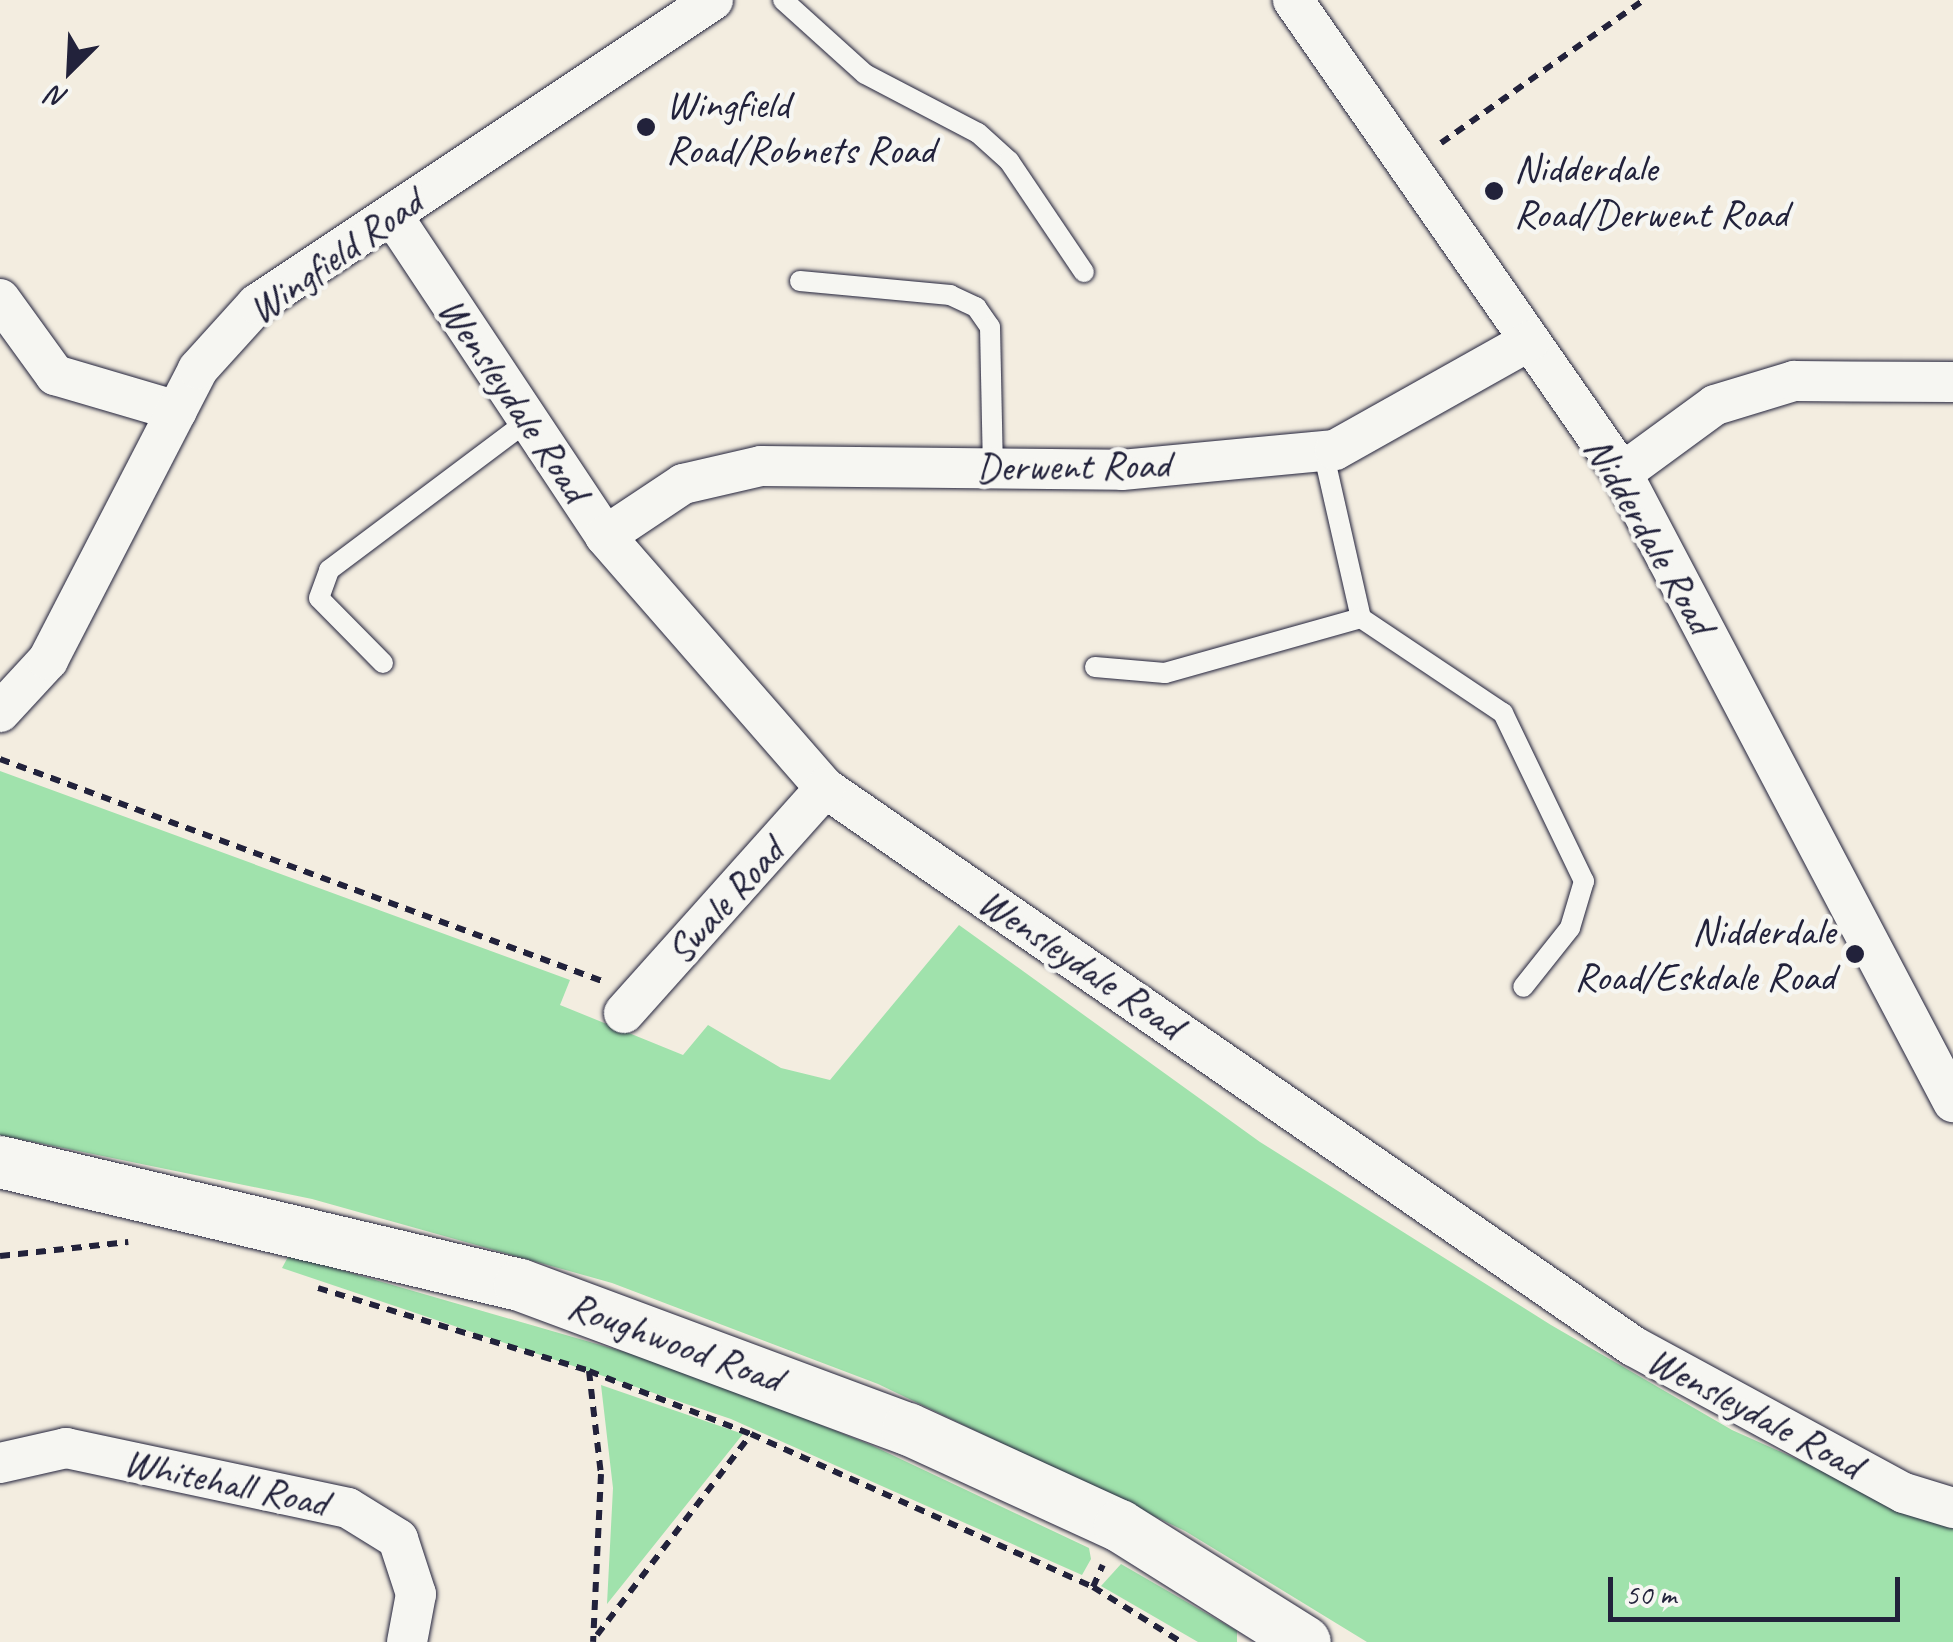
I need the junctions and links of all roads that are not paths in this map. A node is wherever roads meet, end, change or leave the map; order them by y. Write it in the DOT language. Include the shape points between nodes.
graph roads {
  1 [pos="713,0"];
  2 [pos="783,0"];
  3 [pos="1293,0"];
  4 [pos="392,215"];
  5 [pos="1084,272"];
  6 [pos="800,281"];
  7 [pos="0,299"];
  8 [pos="1529,341"];
  9 [pos="1953,382"];
  10 [pos="177,411"];
  11 [pos="529,420"];
  12 [pos="1322,451"];
  13 [pos="993,468"];
  14 [pos="1622,474"];
  15 [pos="606,536"];
  16 [pos="1362,618"];
  17 [pos="383,662"];
  18 [pos="1096,667"];
  19 [pos="0,712"];
  20 [pos="825,788"];
  21 [pos="1523,987"];
  22 [pos="624,1014"];
  23 [pos="1938,1034"];
  24 [pos="1953,1102"];
  25 [pos="0,1162"];
  26 [pos="0,1463"];
  27 [pos="1953,1508"];
  28 [pos="407,1642"];
  29 [pos="1304,1642"];
  1 -- 4 [label="street, Wingfield Road"];
  2 -- 5 [label="lane" via="865,74 978,133 1009,160"];
  3 -- 8 [label="street, Nidderdale Road"];
  4 -- 10 [label="street, Wingfield Road" via="258,304 198,369"];
  4 -- 11 [label="street, Wensleydale Road"];
  6 -- 13 [label="lane" via="950,295 976,306 990,327"];
  7 -- 10 [label="street" via="56,375"];
  8 -- 12 [label="street, Derwent Road"];
  8 -- 14 [label="street, Nidderdale Road"];
  9 -- 14 [label="street" via="1794,381 1715,405"];
  10 -- 19 [label="street, Wingfield Road" via="48,660"];
  11 -- 15 [label="street, Wensleydale Road"];
  11 -- 17 [label="lane" via="329,570 319,598"];
  12 -- 13 [label="street, Derwent Road" via="1122,470"];
  12 -- 16 [label="lane"];
  13 -- 15 [label="street, Derwent Road" via="761,466 682,484"];
  14 -- 23 [label="street, Nidderdale Road"];
  15 -- 20 [label="street, Wensleydale Road"];
  16 -- 18 [label="lane" via="1165,673"];
  16 -- 21 [label="lane" via="1465,679 1503,714 1584,881 1570,928"];
  20 -- 22 [label="street, Swale Road"];
  20 -- 27 [label="street, Wensleydale Road" via="1632,1346 1904,1493"];
  23 -- 24 [label="street, Nidderdale Road"];
  25 -- 29 [label="street, Roughwood Road" via="520,1285 926,1437 1120,1526"];
  26 -- 28 [label="street, Whitehall Road" via="66,1448 348,1508 398,1539 416,1594"];
}
